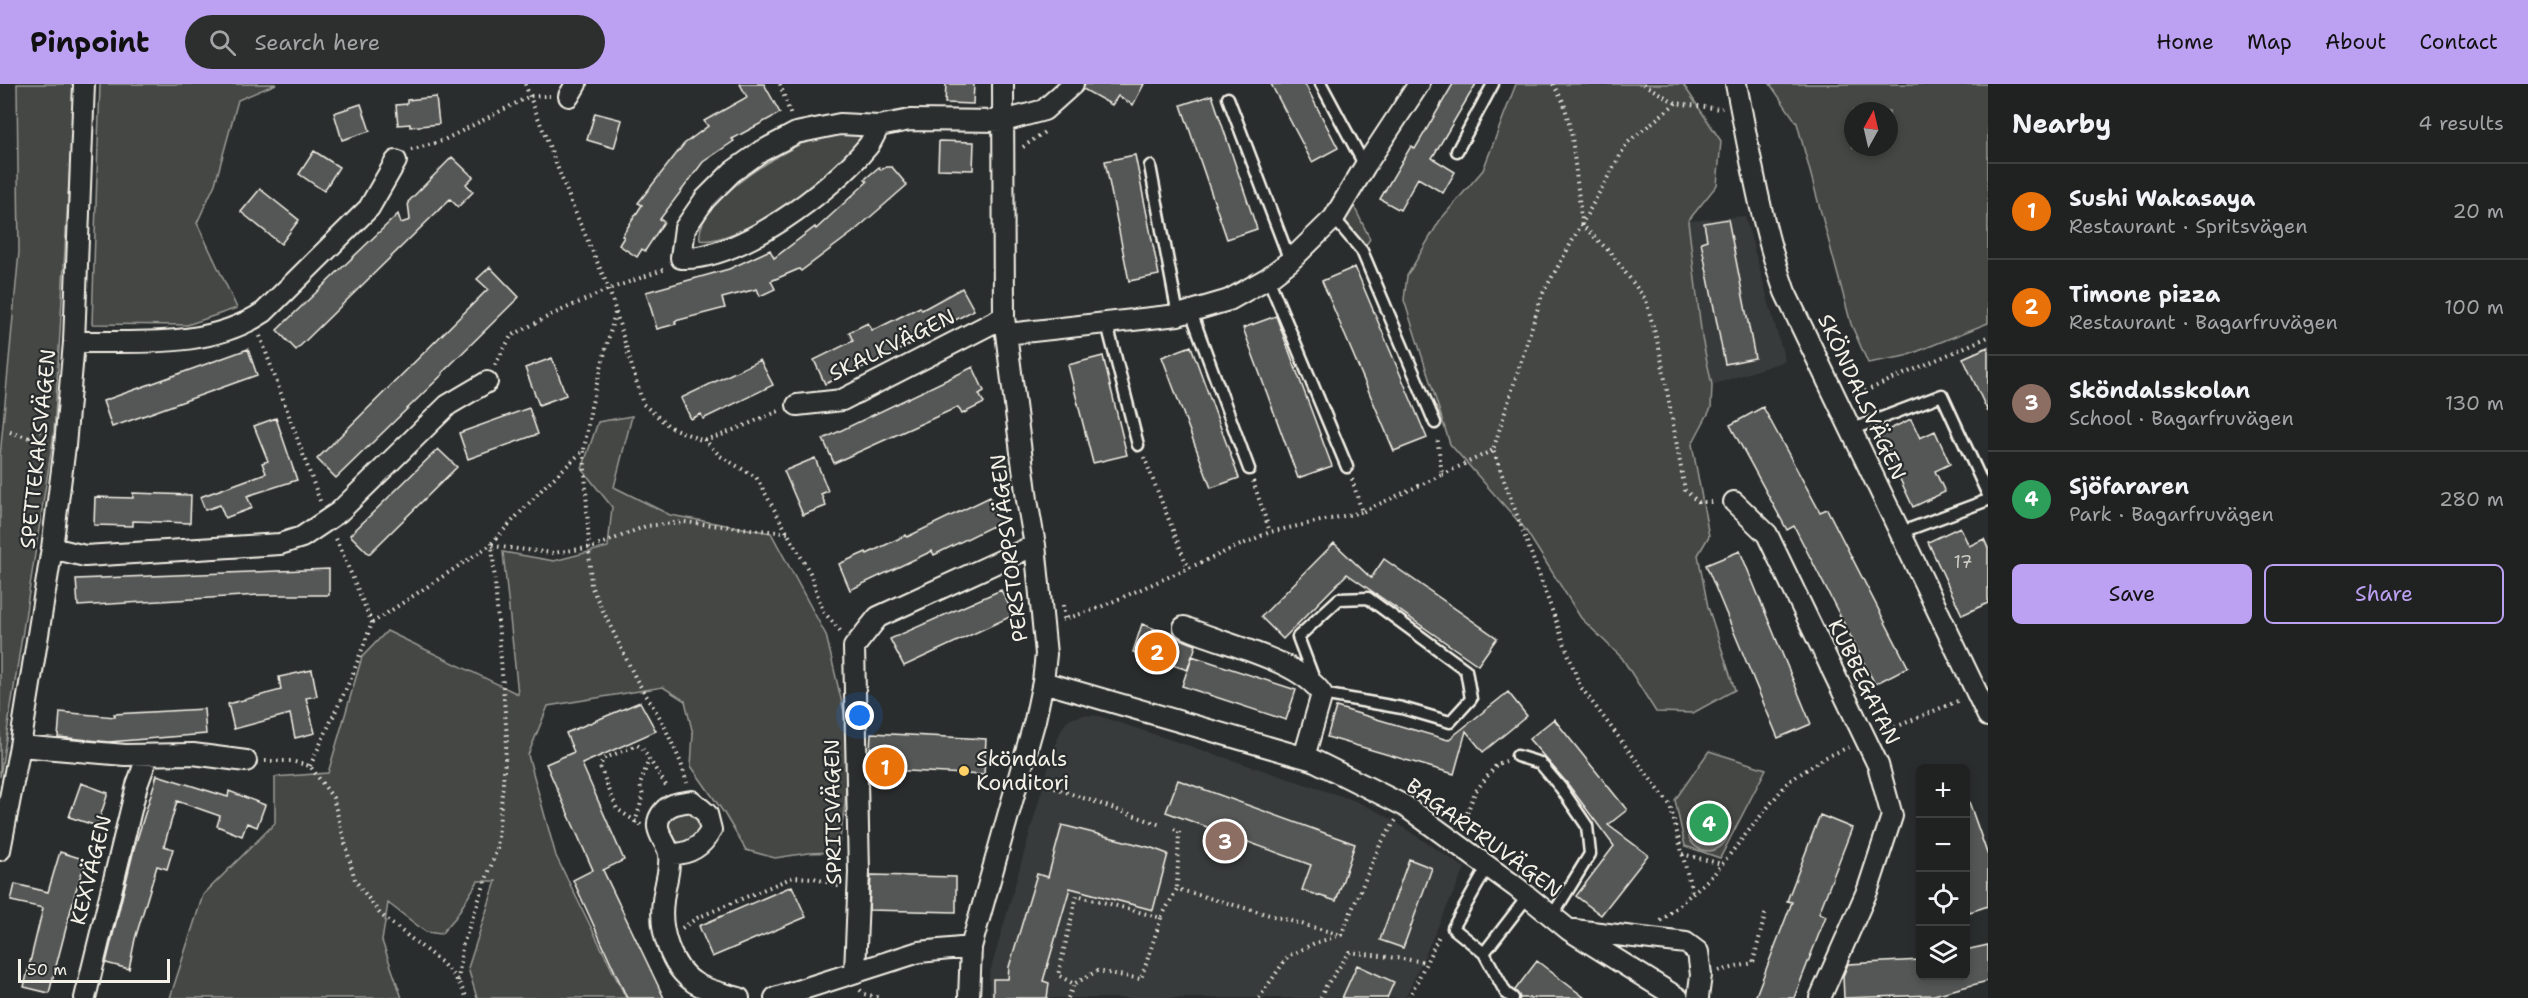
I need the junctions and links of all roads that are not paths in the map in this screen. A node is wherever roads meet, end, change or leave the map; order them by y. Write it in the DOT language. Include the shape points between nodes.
graph roads {
  1 [pos="84,84"];
  2 [pos="1003,84"];
  3 [pos="1073,84"];
  4 [pos="1321,84"];
  5 [pos="1419,84"];
  6 [pos="1493,84"];
  7 [pos="1737,90"];
  8 [pos="1228,98"];
  9 [pos="1004,121"];
  10 [pos="879,126"];
  11 [pos="1457,151"];
  12 [pos="396,161"];
  13 [pos="1149,166"];
  14 [pos="1365,166"];
  15 [pos="1334,218"];
  16 [pos="1290,261"];
  17 [pos="1268,278"];
  18 [pos="1184,313"];
  19 [pos="1107,324"];
  20 [pos="1006,325"];
  21 [pos="74,342"];
  22 [pos="487,382"];
  23 [pos="797,405"];
  24 [pos="1435,423"];
  25 [pos="1850,430"];
  26 [pos="1138,445"];
  27 [pos="1347,467"];
  28 [pos="1249,469"];
  29 [pos="1988,495"];
  30 [pos="1988,500"];
  31 [pos="1734,502"];
  32 [pos="1899,532"];
  33 [pos="1035,545"];
  34 [pos="52,548"];
  35 [pos="1184,627"];
  36 [pos="1043,682"];
  37 [pos="1319,688"];
  38 [pos="1988,716"];
  39 [pos="20,746"];
  40 [pos="148,756"];
  41 [pos="1517,756"];
  42 [pos="1304,757"];
  43 [pos="246,761"];
  44 [pos="0,850"];
  45 [pos="669,854"];
  46 [pos="1488,866"];
  47 [pos="1528,896"];
  48 [pos="1552,916"];
  49 [pos="1569,930"];
  50 [pos="971,947"];
  51 [pos="1484,953"];
  52 [pos="854,978"];
  53 [pos="85,998"];
  54 [pos="739,998"];
  55 [pos="775,998"];
  56 [pos="969,998"];
  57 [pos="1513,998"];
  58 [pos="1678,998"];
  59 [pos="1698,998"];
  60 [pos="1820,998"];
  1 -- 21 [label="street, SPETTEKAKSVÄGEN"];
  2 -- 9 [label="street, PERSTORPSVÄGEN"];
  3 -- 9 [label="street" via="1044,110"];
  4 -- 14 [label="lane"];
  5 -- 14 [label="street"];
  6 -- 11 [label="lane"];
  7 -- 25 [label="street, SKÖNDALSVÄGEN" via="1773,259"];
  8 -- 16 [label="lane"];
  9 -- 10 [label="street" via="910,120"];
  9 -- 20 [label="street, PERSTORPSVÄGEN"];
  10 -- 10 [label="street" via="869,145 831,184 783,220 739,243 697,258 681,258 685,228 705,199 760,152 796,133 840,124"];
  12 -- 21 [label="street" via="369,208 254,319 205,337"];
  13 -- 18 [label="lane"];
  14 -- 15 [label="street"];
  15 -- 16 [label="street"];
  15 -- 24 [label="lane" via="1362,251"];
  16 -- 17 [label="street"];
  17 -- 18 [label="street" via="1229,300"];
  17 -- 27 [label="lane"];
  18 -- 19 [label="street"];
  18 -- 28 [label="lane"];
  19 -- 20 [label="street"];
  19 -- 26 [label="lane"];
  20 -- 23 [label="street, SKALKVÄGEN" via="842,400"];
  20 -- 33 [label="street, PERSTORPSVÄGEN"];
  21 -- 34 [label="street, SPETTEKAKSVÄGEN"];
  22 -- 34 [label="street" via="448,405 339,512 302,537 280,544 86,556"];
  25 -- 29 [label="lane" via="1942,395"];
  25 -- 32 [label="street, SKÖNDALSVÄGEN"];
  30 -- 32 [label="lane"];
  31 -- 60 [label="street, KUBBEGATAN" via="1767,534 1878,765 1892,816 1868,890"];
  32 -- 38 [label="street, SKÖNDALSVÄGEN"];
  33 -- 36 [label="street, PERSTORPSVÄGEN" via="1046,654"];
  33 -- 52 [label="street, SPRITSVÄGEN" via="878,617 854,647 858,893"];
  34 -- 39 [label="street, SPETTEKAKSVÄGEN"];
  35 -- 37 [label="street" via="1272,660"];
  36 -- 42 [label="street, BAGARFRUVÄGEN"];
  36 -- 50 [label="street, PERSTORPSVÄGEN"];
  37 -- 37 [label="lane" via="1450,722 1471,699 1466,670 1368,598 1339,599 1298,637"];
  37 -- 42 [label="street"];
  39 -- 40 [label="street"];
  39 -- 44 [label="street, SPETTEKAKSVÄGEN"];
  40 -- 43 [label="street" via="193,754"];
  40 -- 53 [label="street, KEXVÄGEN" via="137,785"];
  41 -- 48 [label="lane" via="1540,763 1587,826 1590,854"];
  42 -- 46 [label="street, BAGARFRUVÄGEN" via="1405,806"];
  45 -- 45 [label="street" via="660,839 661,813 671,805 692,801 707,814 711,830 698,847 682,855"];
  45 -- 54 [label="street" via="662,904 665,937 675,961 694,982"];
  46 -- 47 [label="street, BAGARFRUVÄGEN"];
  46 -- 51 [label="lane" via="1453,928"];
  47 -- 48 [label="street, BAGARFRUVÄGEN"];
  47 -- 51 [label="lane"];
  48 -- 49 [label="street, BAGARFRUVÄGEN"];
  49 -- 58 [label="street, BAGARFRUVÄGEN"];
  49 -- 59 [label="street" via="1686,943 1698,952"];
  50 -- 52 [label="street" via="919,952"];
  50 -- 56 [label="street, PERSTORPSVÄGEN"];
  51 -- 57 [label="lane" via="1506,993"];
  52 -- 55 [label="street"];
}
